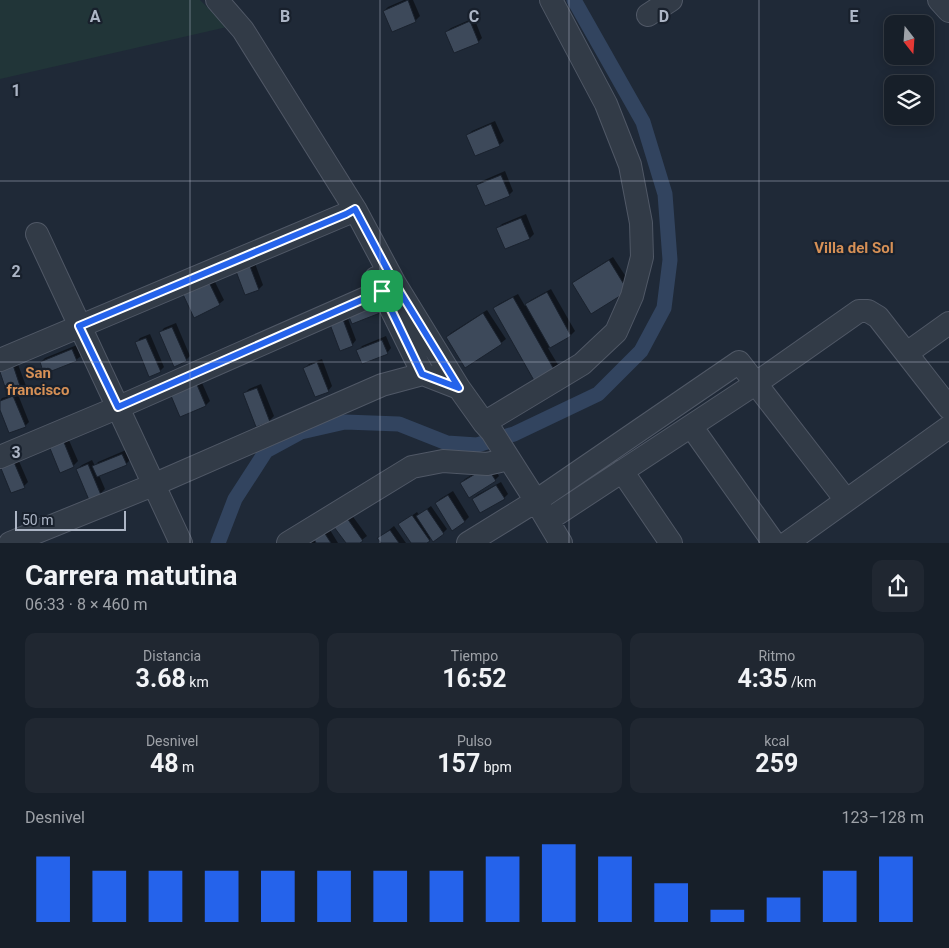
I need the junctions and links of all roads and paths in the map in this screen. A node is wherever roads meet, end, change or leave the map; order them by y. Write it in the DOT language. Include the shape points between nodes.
graph roads {
  1 [pos="217,0"];
  2 [pos="550,0"];
  3 [pos="671,0"];
  4 [pos="939,0"];
  5 [pos="949,11"];
  6 [pos="648,15"];
  7 [pos="350,212"];
  8 [pos="37,234"];
  9 [pos="388,287"];
  10 [pos="949,323"];
  11 [pos="79,326"];
  12 [pos="907,352"];
  13 [pos="0,360"];
  14 [pos="422,374"];
  15 [pos="755,384"];
  16 [pos="459,388"];
  17 [pos="118,407"];
  18 [pos="949,408"];
  19 [pos="692,426"];
  20 [pos="488,427"];
  21 [pos="949,427"];
  22 [pos="0,457"];
  23 [pos="507,457"];
  24 [pos="622,471"];
  25 [pos="153,485"];
  26 [pos="846,500"];
  27 [pos="536,501"];
  28 [pos="548,520"];
  29 [pos="10,543"];
  30 [pos="181,543"];
  31 [pos="288,543"];
  32 [pos="468,543"];
  33 [pos="561,543"];
  34 [pos="671,543"];
  35 [pos="774,543"];
  36 [pos="787,543"];
  1 -- 7 [label="street" via="243,30"];
  2 -- 20 [label="street" via="606,104 630,165 641,223 642,257 632,296 616,332 582,364"];
  3 -- 6 [label="street"];
  4 -- 5 [label="street"];
  7 -- 9 [label="street"];
  7 -- 11 [label="street"];
  8 -- 11 [label="street"];
  9 -- 14 [label="street"];
  9 -- 16 [label="street"];
  9 -- 17 [label="street"];
  10 -- 12 [label="street"];
  11 -- 13 [label="street"];
  11 -- 17 [label="street"];
  12 -- 15 [label="street" via="878,317 860,311"];
  12 -- 18 [label="street"];
  14 -- 16 [label="street"];
  14 -- 25 [label="street" via="382,385"];
  15 -- 19 [label="street"];
  15 -- 26 [label="street"];
  15 -- 27 [label="street" via="739,362"];
  16 -- 20 [label="street"];
  17 -- 22 [label="street"];
  17 -- 25 [label="street"];
  19 -- 24 [label="street"];
  19 -- 35 [label="street"];
  20 -- 23 [label="street"];
  21 -- 26 [label="street"];
  23 -- 27 [label="street"];
  23 -- 31 [label="street" via="487,464 442,461 412,467"];
  24 -- 28 [label="street"];
  24 -- 34 [label="street"];
  25 -- 29 [label="street"];
  25 -- 30 [label="street"];
  26 -- 36 [label="street"];
  27 -- 28 [label="street"];
  27 -- 32 [label="street"];
  28 -- 33 [label="street"];
}
